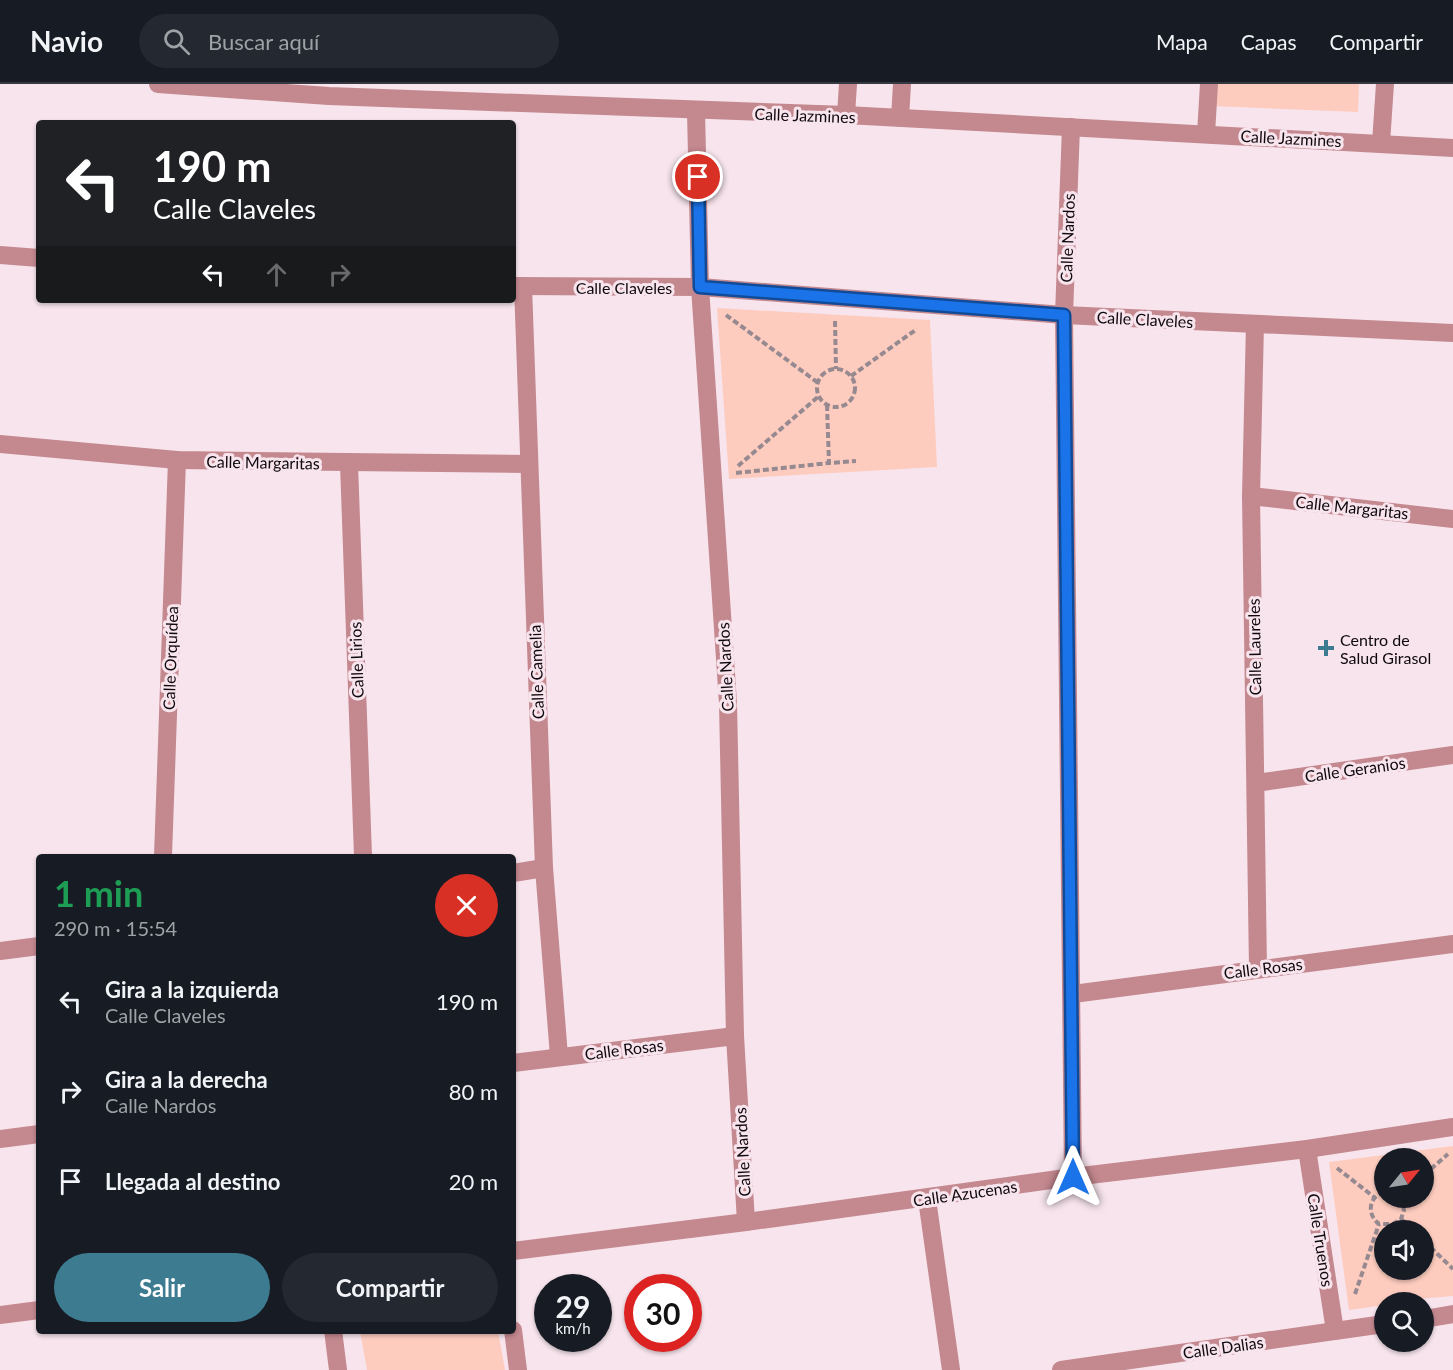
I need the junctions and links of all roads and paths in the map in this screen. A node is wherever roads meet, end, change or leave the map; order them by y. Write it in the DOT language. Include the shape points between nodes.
graph roads {
  1 [pos="158,84"];
  2 [pos="848,84"];
  3 [pos="902,84"];
  4 [pos="1209,84"];
  5 [pos="1385,84"];
  6 [pos="329,90"];
  7 [pos="696,111"];
  8 [pos="846,115"];
  9 [pos="900,118"];
  10 [pos="1071,127"];
  11 [pos="1206,134"];
  12 [pos="1381,143"];
  13 [pos="1453,148"];
  14 [pos="0,255"];
  15 [pos="36,258"];
  16 [pos="518,286"];
  17 [pos="700,287"];
  18 [pos="717,308"];
  19 [pos="835,315"];
  20 [pos="1064,315"];
  21 [pos="1255,324"];
  22 [pos="921,326"];
  23 [pos="1453,333"];
  24 [pos="836,369"];
  25 [pos="851,376"];
  26 [pos="817,382"];
  27 [pos="819,396"];
  28 [pos="827,405"];
  29 [pos="0,444"];
  30 [pos="177,460"];
  31 [pos="856,461"];
  32 [pos="829,463"];
  33 [pos="349,464"];
  34 [pos="528,464"];
  35 [pos="1251,496"];
  36 [pos="1453,519"];
  37 [pos="1453,755"];
  38 [pos="1256,783"];
  39 [pos="163,854"];
  40 [pos="363,854"];
  41 [pos="544,868"];
  42 [pos="516,873"];
  43 [pos="1453,944"];
  44 [pos="36,946"];
  45 [pos="0,951"];
  46 [pos="1258,969"];
  47 [pos="1073,994"];
  48 [pos="735,1036"];
  49 [pos="559,1056"];
  50 [pos="516,1063"];
  51 [pos="1453,1126"];
  52 [pos="36,1134"];
  53 [pos="0,1139"];
  54 [pos="1308,1149"];
  55 [pos="1453,1150"];
  56 [pos="1329,1162"];
  57 [pos="1434,1166"];
  58 [pos="1073,1177"];
  59 [pos="1374,1197"];
  60 [pos="927,1198"];
  61 [pos="1403,1208"];
  62 [pos="1401,1219"];
  63 [pos="1376,1220"];
  64 [pos="746,1222"];
  65 [pos="1374,1238"];
  66 [pos="1434,1250"];
  67 [pos="516,1251"];
  68 [pos="1453,1269"];
  69 [pos="1353,1299"];
  70 [pos="36,1310"];
  71 [pos="1453,1314"];
  72 [pos="0,1315"];
  73 [pos="1434,1317"];
  74 [pos="1374,1325"];
  75 [pos="1335,1331"];
  76 [pos="334,1334"];
  77 [pos="514,1334"];
  78 [pos="338,1370"];
  79 [pos="518,1370"];
  80 [pos="951,1370"];
  81 [pos="1061,1370"];
  1 -- 6 [label="street, Calle Jazmines"];
  2 -- 8 [label="street"];
  3 -- 9 [label="street"];
  4 -- 11 [label="street"];
  5 -- 12 [label="street"];
  6 -- 7 [label="street, Calle Jazmines"];
  7 -- 8 [label="street, Calle Jazmines"];
  7 -- 17 [label="street, Calle Nardos"];
  8 -- 9 [label="street, Calle Jazmines"];
  9 -- 10 [label="street, Calle Jazmines"];
  10 -- 11 [label="street, Calle Jazmines"];
  10 -- 20 [label="street, Calle Nardos"];
  11 -- 12 [label="street, Calle Jazmines"];
  12 -- 13 [label="street, Calle Jazmines"];
  14 -- 15 [label="street"];
  16 -- 17 [label="street, Calle Claveles"];
  16 -- 34 [label="street, Calle Camelia"];
  17 -- 20 [label="street, Calle Claveles"];
  17 -- 48 [label="street, Calle Nardos" via="728,703"];
  18 -- 26 [label="path"];
  19 -- 24 [label="path"];
  20 -- 21 [label="street, Calle Claveles"];
  20 -- 47 [label="street, Calle Nardos"];
  21 -- 23 [label="street, Calle Claveles"];
  21 -- 35 [label="street, Calle Laureles"];
  22 -- 25 [label="path"];
  24 -- 25 [label="path"];
  24 -- 26 [label="path" via="824,372"];
  25 -- 28 [label="path" via="855,388 850,400 840,407"];
  26 -- 27 [label="path"];
  27 -- 28 [label="path"];
  27 -- 32 [label="path" via="729,474"];
  28 -- 32 [label="path"];
  29 -- 30 [label="street, Calle Margaritas"];
  30 -- 33 [label="street, Calle Margaritas"];
  30 -- 39 [label="street, Calle Orquídea"];
  31 -- 32 [label="path"];
  33 -- 34 [label="street, Calle Margaritas"];
  33 -- 40 [label="street, Calle Lirios"];
  34 -- 41 [label="street, Calle Camelia"];
  35 -- 36 [label="street, Calle Margaritas"];
  35 -- 38 [label="street, Calle Laureles"];
  37 -- 38 [label="street, Calle Geranios"];
  38 -- 46 [label="street, Calle Laureles"];
  41 -- 42 [label="street"];
  41 -- 49 [label="street, Calle Camelia"];
  43 -- 46 [label="street, Calle Rosas"];
  44 -- 45 [label="street"];
  46 -- 47 [label="street, Calle Rosas"];
  47 -- 58 [label="street, Calle Nardos"];
  48 -- 49 [label="street, Calle Rosas"];
  48 -- 64 [label="street, Calle Nardos"];
  49 -- 50 [label="street, Calle Rosas"];
  51 -- 54 [label="street, Calle Azucenas"];
  52 -- 53 [label="street"];
  54 -- 58 [label="street, Calle Azucenas"];
  54 -- 75 [label="street, Calle Truenos"];
  55 -- 57 [label="path"];
  56 -- 59 [label="path"];
  58 -- 60 [label="street, Calle Azucenas"];
  59 -- 63 [label="path" via="1370,1212"];
  60 -- 64 [label="street, Calle Azucenas"];
  60 -- 80 [label="street"];
  61 -- 62 [label="path"];
  64 -- 67 [label="street, Calle Azucenas"];
  65 -- 69 [label="path"];
  66 -- 68 [label="path"];
  70 -- 72 [label="street"];
  71 -- 73 [label="street"];
  74 -- 75 [label="street, Calle Dalias"];
  75 -- 81 [label="street, Calle Dalias"];
  76 -- 78 [label="street"];
  77 -- 79 [label="street"];
}
